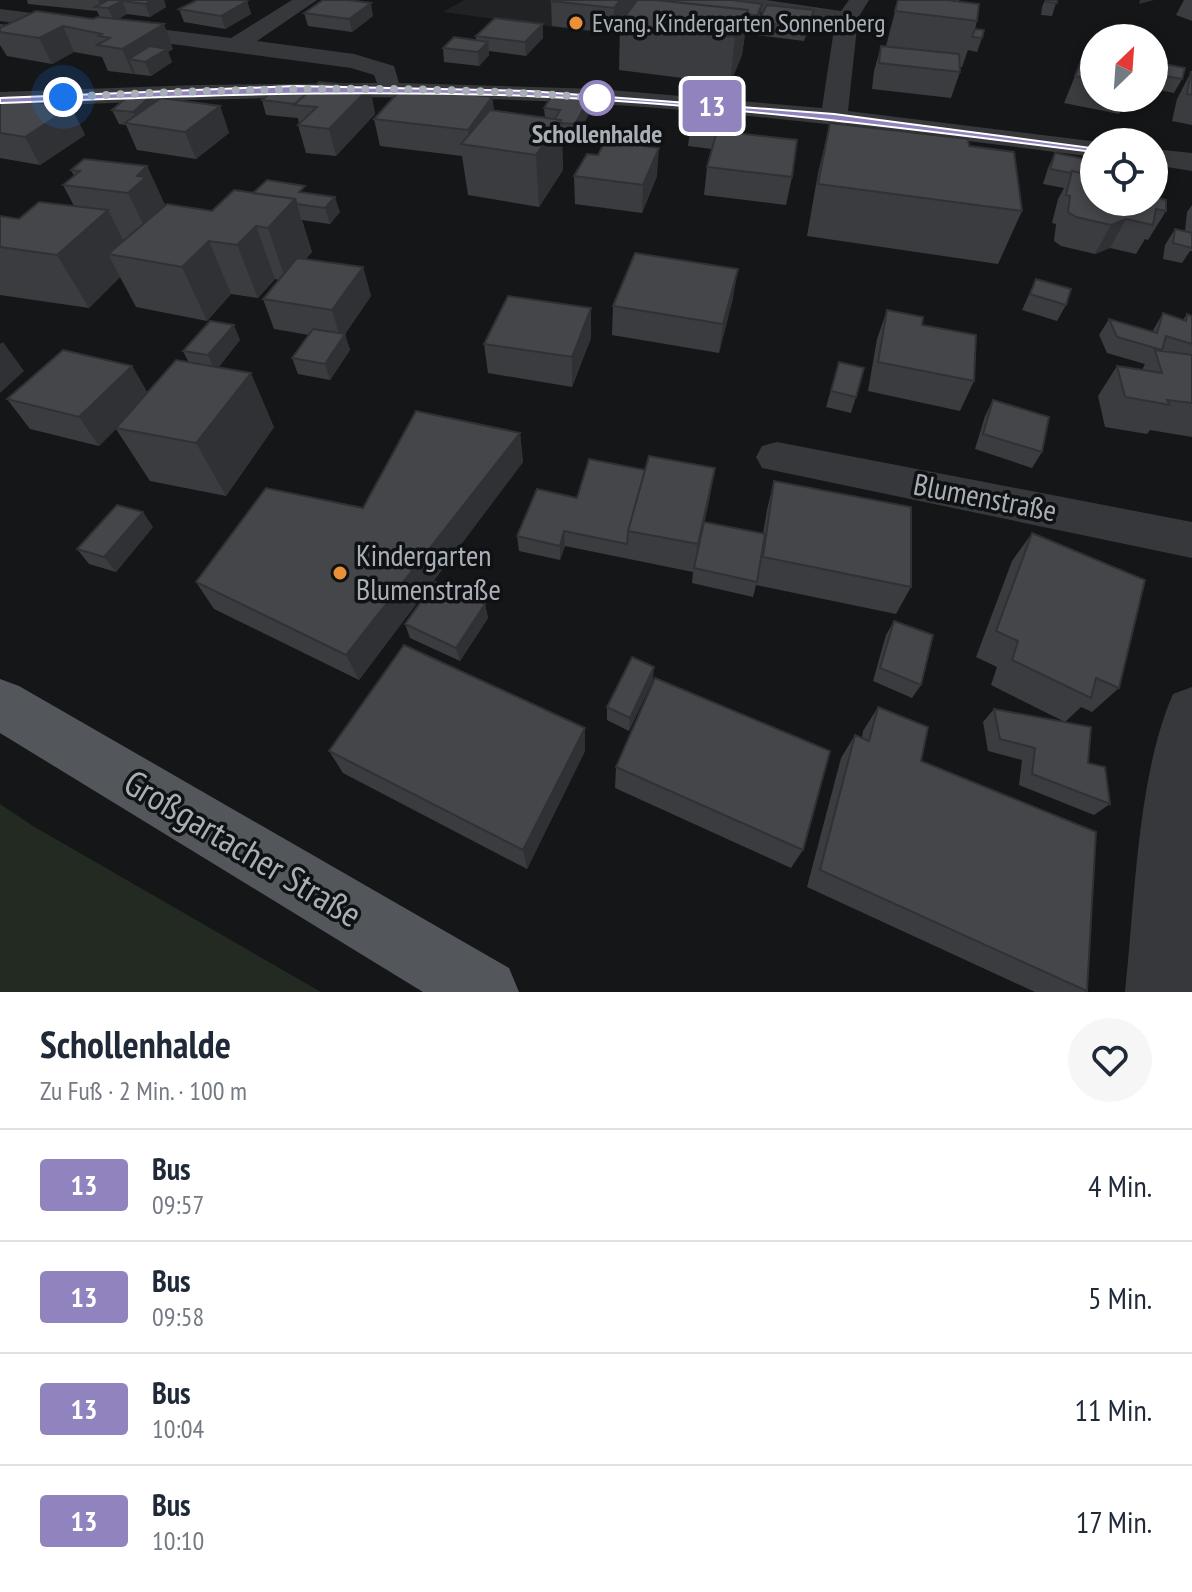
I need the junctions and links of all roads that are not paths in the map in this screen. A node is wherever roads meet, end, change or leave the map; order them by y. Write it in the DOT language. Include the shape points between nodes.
graph roads {
  1 [pos="307,0"];
  2 [pos="721,0"];
  3 [pos="853,9"];
  4 [pos="0,15"];
  5 [pos="234,46"];
  6 [pos="391,91"];
  7 [pos="0,100"];
  8 [pos="834,116"];
  9 [pos="1080,147"];
  10 [pos="1168,159"];
  11 [pos="1192,162"];
  12 [pos="777,457"];
  13 [pos="1192,540"];
  14 [pos="0,704"];
  15 [pos="1192,712"];
  16 [pos="485,992"];
  17 [pos="1159,992"];
  1 -- 5 [label="street"];
  2 -- 3 [label="street"];
  3 -- 8 [label="street"];
  4 -- 5 [label="street"];
  5 -- 6 [label="street" via="354,61 385,71"];
  6 -- 7 [label="street" via="190,91"];
  6 -- 8 [label="street" via="529,93"];
  8 -- 9 [label="street"];
  10 -- 11 [label="street"];
  12 -- 13 [label="street, Blumenstraße"];
  14 -- 16 [label="main road, Großgartacher Straße"];
  15 -- 17 [label="street" via="1174,801"];
}
